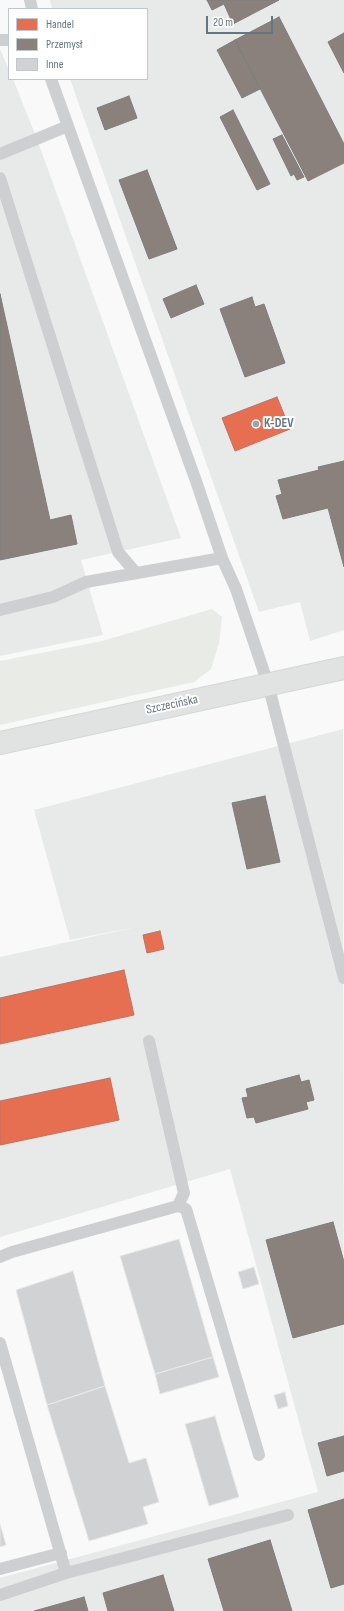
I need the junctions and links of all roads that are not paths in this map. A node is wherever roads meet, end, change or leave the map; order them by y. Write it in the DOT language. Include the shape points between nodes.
graph roads {
  1 [pos="51,80"];
  2 [pos="68,126"];
  3 [pos="0,154"];
  4 [pos="0,178"];
  5 [pos="222,558"];
  6 [pos="136,573"];
  7 [pos="0,610"];
  8 [pos="344,668"];
  9 [pos="268,684"];
  10 [pos="0,742"];
  11 [pos="344,978"];
  12 [pos="149,1041"];
  13 [pos="178,1206"];
  14 [pos="0,1257"];
  15 [pos="0,1343"];
  16 [pos="259,1455"];
  17 [pos="288,1515"];
  18 [pos="61,1552"];
  19 [pos="0,1568"];
  20 [pos="66,1573"];
  21 [pos="0,1595"];
  1 -- 2 [label="lane"];
  2 -- 3 [label="lane"];
  2 -- 5 [label="lane"];
  4 -- 6 [label="lane" via="118,552"];
  5 -- 6 [label="lane"];
  5 -- 9 [label="lane" via="236,589"];
  6 -- 7 [label="lane" via="86,582 53,597"];
  8 -- 9 [label="main road, Szczecińska"];
  9 -- 10 [label="main road, Szczecińska"];
  9 -- 11 [label="lane"];
  12 -- 13 [label="lane" via="184,1193"];
  13 -- 14 [label="lane"];
  13 -- 16 [label="lane" via="186,1209"];
  15 -- 18 [label="lane"];
  17 -- 20 [label="lane"];
  18 -- 19 [label="lane"];
  18 -- 20 [label="lane"];
  20 -- 21 [label="lane"];
}
